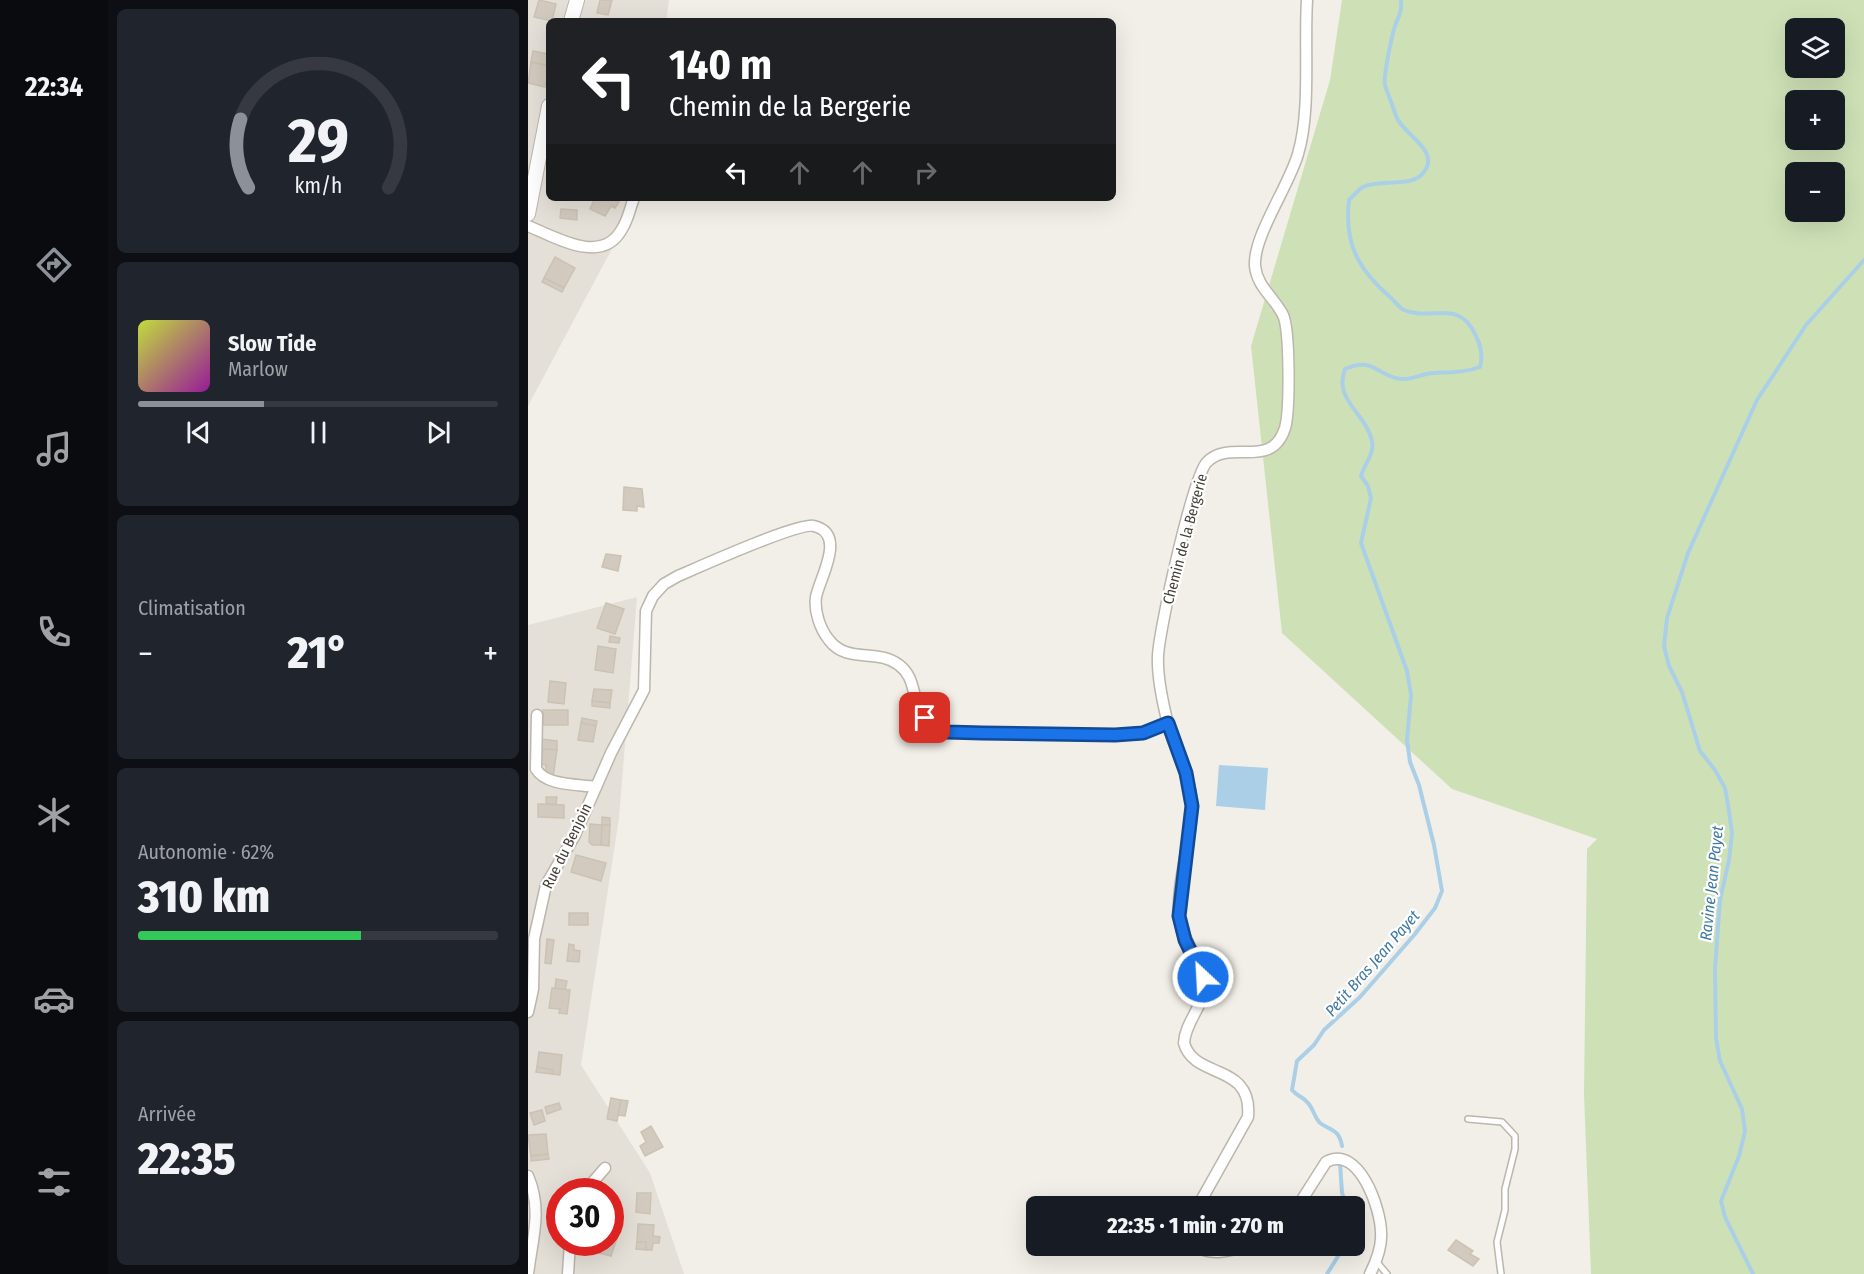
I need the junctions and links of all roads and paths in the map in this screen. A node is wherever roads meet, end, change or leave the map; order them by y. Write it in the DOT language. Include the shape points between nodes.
graph roads {
  1 [pos="577,0"];
  2 [pos="1307,0"];
  3 [pos="572,18"];
  4 [pos="546,121"];
  5 [pos="633,201"];
  6 [pos="528,214"];
  7 [pos="528,226"];
  8 [pos="537,715"];
  9 [pos="1168,723"];
  10 [pos="596,787"];
  11 [pos="528,1012"];
  12 [pos="1468,1119"];
  13 [pos="605,1168"];
  14 [pos="528,1176"];
  15 [pos="596,1178"];
  16 [pos="1204,1196"];
  17 [pos="1304,1196"];
  18 [pos="569,1256"];
  19 [pos="1376,1261"];
  20 [pos="528,1274"];
  21 [pos="568,1274"];
  22 [pos="1370,1274"];
  23 [pos="1387,1274"];
  24 [pos="1501,1274"];
  1 -- 3 [label="street"];
  2 -- 9 [label="street, Chemin de la Bergerie" via="1299,153 1255,258 1260,284 1278,305 1288,332 1285,427 1280,438 1262,453 1216,455 1201,472 1171,586 1158,657"];
  4 -- 6 [label="street"];
  5 -- 7 [label="street" via="622,229 603,246 579,247"];
  8 -- 10 [label="street, Rue du Benjoin" via="536,769 540,776"];
  9 -- 10 [label="street, Rue du Benjoin" via="1143,733 1115,735 947,732 937,727 917,706 911,681 899,665 887,658 848,654 824,634 816,599 831,547 826,534 808,525 678,576 653,596 644,627 644,690"];
  9 -- 16 [label="street, Chemin de la Bergerie" via="1186,773 1192,806 1179,916 1185,940 1203,977 1203,993 1184,1043 1195,1059 1240,1083 1249,1105 1248,1117"];
  10 -- 11 [label="street, Rue du Benjoin" via="575,835 546,885 536,930"];
  12 -- 24 [label="lane" via="1502,1122 1515,1136 1497,1242"];
  13 -- 15 [label="street"];
  14 -- 20 [label="street" via="538,1216"];
  17 -- 19 [label="street" via="1326,1162 1348,1162 1361,1174 1377,1207 1382,1234"];
  18 -- 21 [label="street"];
  19 -- 22 [label="street"];
  19 -- 23 [label="lane"];
}
